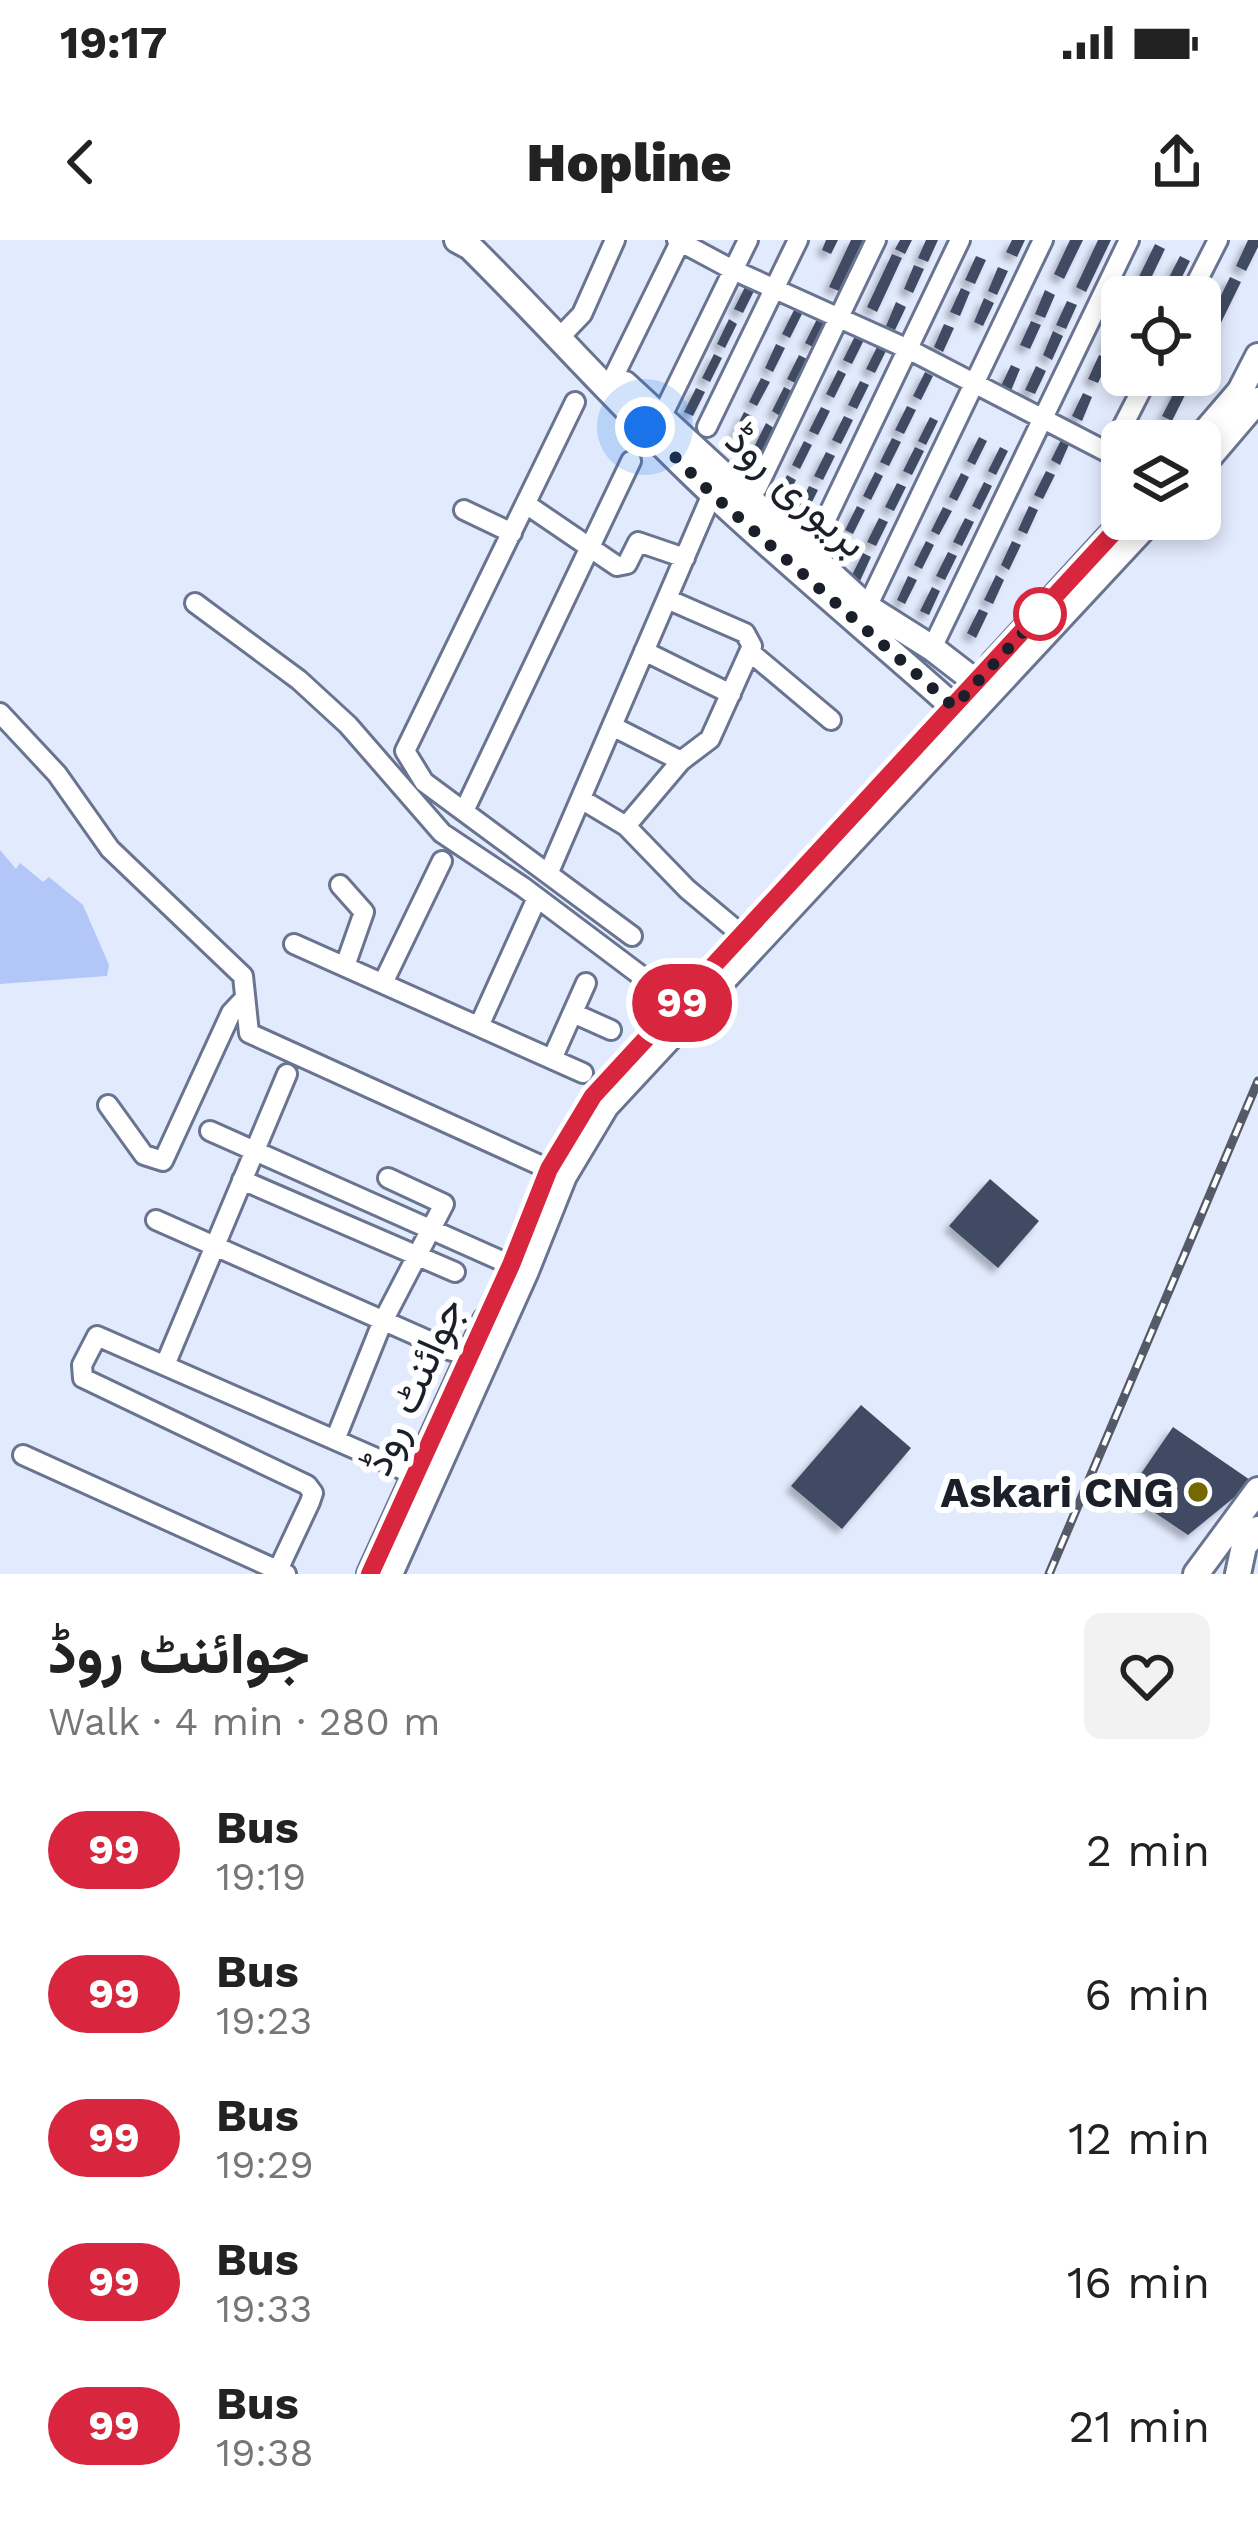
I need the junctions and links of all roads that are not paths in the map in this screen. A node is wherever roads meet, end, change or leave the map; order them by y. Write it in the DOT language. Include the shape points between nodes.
graph roads {
  1 [pos="457,240"];
  2 [pos="615,240"];
  3 [pos="680,240"];
  4 [pos="748,240"];
  5 [pos="798,240"];
  6 [pos="876,240"];
  7 [pos="960,240"];
  8 [pos="1042,240"];
  9 [pos="1129,240"];
  10 [pos="1218,240"];
  11 [pos="733,270"];
  12 [pos="1200,276"];
  13 [pos="774,289"];
  14 [pos="838,318"];
  15 [pos="561,336"];
  16 [pos="908,349"];
  17 [pos="1258,356"];
  18 [pos="615,374"];
  19 [pos="975,383"];
  20 [pos="1138,396"];
  21 [pos="1258,400"];
  22 [pos="575,402"];
  23 [pos="1044,417"];
  24 [pos="661,418"];
  25 [pos="1215,420"];
  26 [pos="707,427"];
  27 [pos="1221,443"];
  28 [pos="631,461"];
  29 [pos="757,488"];
  30 [pos="712,494"];
  31 [pos="526,504"];
  32 [pos="464,510"];
  33 [pos="512,532"];
  34 [pos="817,538"];
  35 [pos="1108,540"];
  36 [pos="1131,540"];
  37 [pos="591,551"];
  38 [pos="685,558"];
  39 [pos="667,599"];
  40 [pos="195,603"];
  41 [pos="867,607"];
  42 [pos="932,648"];
  43 [pos="644,651"];
  44 [pos="750,652"];
  45 [pos="983,687"];
  46 [pos="731,694"];
  47 [pos="0,713"];
  48 [pos="960,713"];
  49 [pos="830,720"];
  50 [pos="612,726"];
  51 [pos="681,761"];
  52 [pos="580,799"];
  53 [pos="465,809"];
  54 [pos="626,826"];
  55 [pos="442,861"];
  56 [pos="549,872"];
  57 [pos="340,885"];
  58 [pos="537,898"];
  59 [pos="742,935"];
  60 [pos="632,936"];
  61 [pos="293,944"];
  62 [pos="345,967"];
  63 [pos="382,983"];
  64 [pos="586,983"];
  65 [pos="245,998"];
  66 [pos="680,1005"];
  67 [pos="573,1013"];
  68 [pos="479,1026"];
  69 [pos="611,1030"];
  70 [pos="552,1059"];
  71 [pos="583,1072"];
  72 [pos="287,1074"];
  73 [pos="108,1105"];
  74 [pos="210,1131"];
  75 [pos="254,1150"];
  76 [pos="557,1172"];
  77 [pos="388,1178"];
  78 [pos="242,1180"];
  79 [pos="156,1220"];
  80 [pos="432,1231"];
  81 [pos="216,1247"];
  82 [pos="418,1256"];
  83 [pos="511,1265"];
  84 [pos="455,1272"];
  85 [pos="382,1323"];
  86 [pos="452,1352"];
  87 [pos="165,1365"];
  88 [pos="335,1440"];
  89 [pos="22,1455"];
  90 [pos="415,1475"];
  91 [pos="1258,1490"];
  92 [pos="1246,1544"];
  93 [pos="283,1572"];
  94 [pos="370,1574"];
  95 [pos="390,1574"];
  96 [pos="1178,1574"];
  97 [pos="1196,1574"];
  98 [pos="1214,1574"];
  99 [pos="1238,1574"];
  1 -- 15 [label="main road, بریوری روڈ"];
  2 -- 15 [label="street" via="581,314"];
  3 -- 11 [label="street"];
  3 -- 18 [label="street"];
  4 -- 11 [label="street"];
  5 -- 13 [label="street"];
  6 -- 14 [label="street"];
  7 -- 16 [label="street"];
  8 -- 19 [label="street"];
  9 -- 23 [label="street"];
  10 -- 12 [label="street"];
  11 -- 13 [label="street"];
  11 -- 24 [label="street"];
  13 -- 14 [label="street"];
  13 -- 26 [label="street"];
  14 -- 16 [label="street"];
  14 -- 29 [label="street"];
  15 -- 18 [label="main road, بریوری روڈ"];
  15 -- 30 [label="main road, بریوری روڈ"];
  16 -- 19 [label="street"];
  16 -- 34 [label="street"];
  17 -- 25 [label="main road"];
  18 -- 24 [label="main road, بریوری روڈ"];
  19 -- 23 [label="street"];
  19 -- 41 [label="street"];
  20 -- 23 [label="street" via="1109,453"];
  21 -- 27 [label="main road"];
  22 -- 31 [label="street"];
  23 -- 42 [label="street"];
  24 -- 41 [label="main road, بریوری روڈ"];
  28 -- 37 [label="street"];
  30 -- 38 [label="street"];
  30 -- 48 [label="main road, بریوری روڈ"];
  31 -- 33 [label="street"];
  31 -- 37 [label="street"];
  32 -- 33 [label="street"];
  33 -- 53 [label="street" via="405,751 424,782"];
  35 -- 45 [label="main road, جوائنٹ روڈ"];
  36 -- 45 [label="main road, جوائنٹ روڈ"];
  37 -- 38 [label="street" via="622,566 638,542"];
  37 -- 53 [label="street"];
  38 -- 39 [label="street"];
  39 -- 43 [label="street"];
  39 -- 44 [label="street" via="745,633"];
  40 -- 58 [label="street" via="348,725 442,833"];
  41 -- 42 [label="main road, بریوری روڈ"];
  42 -- 45 [label="main road, بریوری روڈ"];
  43 -- 46 [label="street"];
  43 -- 50 [label="street"];
  44 -- 46 [label="street"];
  44 -- 49 [label="street"];
  45 -- 48 [label="main road, جوائنٹ روڈ"];
  46 -- 51 [label="street" via="710,739"];
  47 -- 65 [label="street" via="110,849 243,976"];
  48 -- 59 [label="main road, جوائنٹ روڈ"];
  48 -- 76 [label="main road, جوائنٹ روڈ" via="621,1089"];
  50 -- 51 [label="street"];
  50 -- 52 [label="street"];
  51 -- 54 [label="street"];
  52 -- 54 [label="street"];
  52 -- 56 [label="street"];
  53 -- 56 [label="street"];
  54 -- 59 [label="street"];
  55 -- 63 [label="street"];
  56 -- 60 [label="street"];
  57 -- 62 [label="street" via="364,912"];
  58 -- 66 [label="street"];
  58 -- 68 [label="street"];
  59 -- 66 [label="main road, جوائنٹ روڈ"];
  61 -- 62 [label="street"];
  62 -- 63 [label="street"];
  63 -- 68 [label="street"];
  64 -- 67 [label="street"];
  65 -- 73 [label="street" via="163,1161 144,1155"];
  65 -- 76 [label="street" via="249,1033"];
  66 -- 76 [label="main road, جوائنٹ روڈ" via="593,1096"];
  67 -- 69 [label="street"];
  67 -- 70 [label="street"];
  68 -- 70 [label="street"];
  70 -- 71 [label="street"];
  72 -- 75 [label="street"];
  74 -- 75 [label="street"];
  75 -- 78 [label="street"];
  75 -- 80 [label="street"];
  76 -- 83 [label="main road, جوائنٹ روڈ"];
  76 -- 95 [label="main road, جوائنٹ روڈ" via="526,1271"];
  77 -- 80 [label="street" via="444,1204"];
  78 -- 81 [label="street"];
  78 -- 82 [label="street"];
  79 -- 81 [label="street"];
  80 -- 82 [label="street"];
  80 -- 83 [label="street"];
  81 -- 85 [label="street"];
  81 -- 87 [label="street"];
  82 -- 84 [label="street"];
  82 -- 85 [label="street"];
  83 -- 90 [label="main road, جوائنٹ روڈ"];
  85 -- 86 [label="street"];
  85 -- 88 [label="street"];
  87 -- 88 [label="street"];
  87 -- 93 [label="street" via="97,1336 81,1373 307,1485 313,1493"];
  88 -- 90 [label="street"];
  89 -- 93 [label="street"];
  90 -- 94 [label="main road, جوائنٹ روڈ"];
  91 -- 92 [label="main road"];
  92 -- 96 [label="main road"];
  92 -- 97 [label="main road"];
  92 -- 98 [label="main road"];
  92 -- 99 [label="main road"];
}
